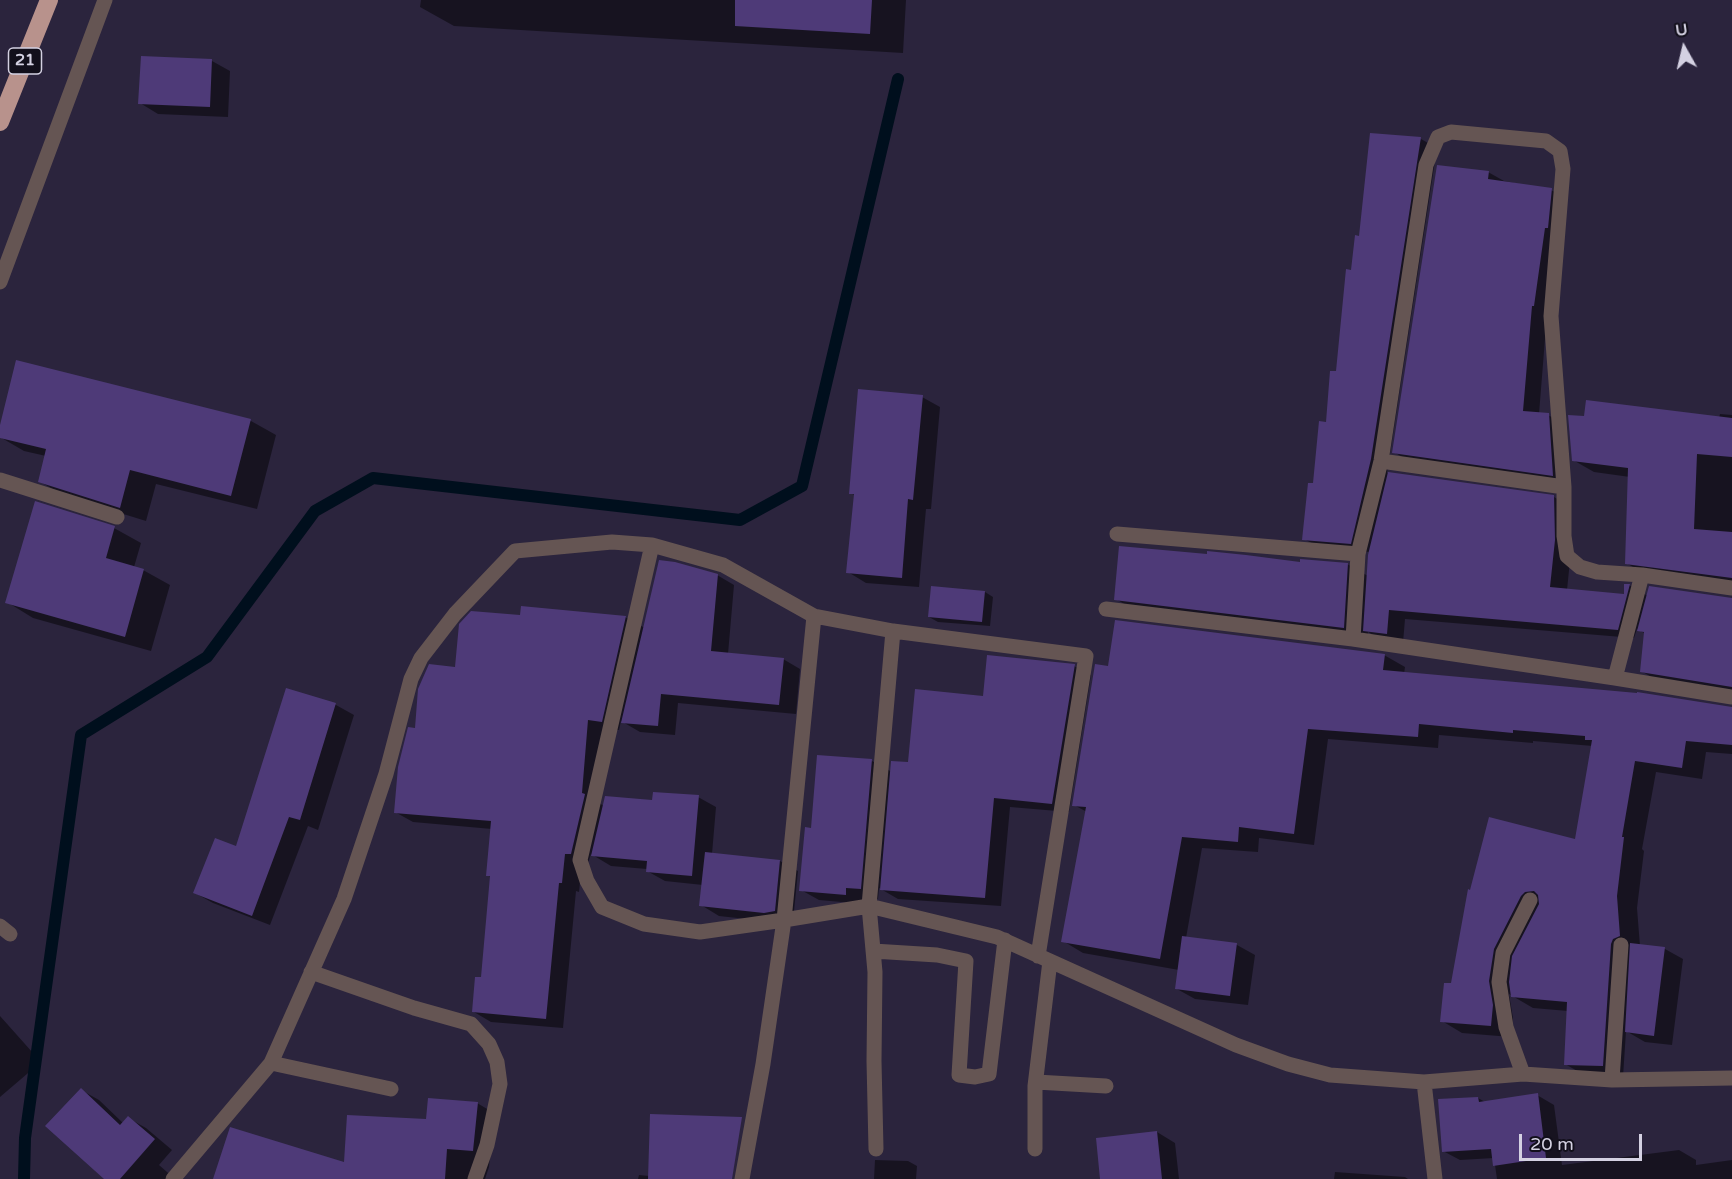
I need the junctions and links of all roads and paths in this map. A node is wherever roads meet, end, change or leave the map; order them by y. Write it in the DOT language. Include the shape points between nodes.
graph roads {
  1 [pos="49,0"];
  2 [pos="105,0"];
  3 [pos="0,122"];
  4 [pos="0,282"];
  5 [pos="1381,461"];
  6 [pos="0,480"];
  7 [pos="1564,487"];
  8 [pos="117,516"];
  9 [pos="1117,534"];
  10 [pos="652,545"];
  11 [pos="1358,554"];
  12 [pos="1642,575"];
  13 [pos="1732,588"];
  14 [pos="1106,609"];
  15 [pos="814,615"];
  16 [pos="893,631"];
  17 [pos="1353,639"];
  18 [pos="1615,678"];
  19 [pos="1732,697"];
  20 [pos="1530,900"];
  21 [pos="869,906"];
  22 [pos="784,920"];
  23 [pos="1005,940"];
  24 [pos="1621,945"];
  25 [pos="873,951"];
  26 [pos="1044,958"];
  27 [pos="311,972"];
  28 [pos="271,1063"];
  29 [pos="1523,1074"];
  30 [pos="1732,1078"];
  31 [pos="1612,1080"];
  32 [pos="1036,1082"];
  33 [pos="1424,1082"];
  34 [pos="1106,1086"];
  35 [pos="391,1089"];
  36 [pos="876,1149"];
  37 [pos="1035,1149"];
  38 [pos="180,1177"];
  39 [pos="475,1179"];
  40 [pos="742,1179"];
  41 [pos="1435,1179"];
  1 -- 3 [label="highway, 21"];
  2 -- 4 [label="street"];
  5 -- 7 [label="street"];
  5 -- 7 [label="street" via="1426,165 1438,137 1451,132 1546,141 1560,151 1563,169 1551,316"];
  5 -- 11 [label="street"];
  6 -- 8 [label="street"];
  7 -- 12 [label="street" via="1567,556 1580,567 1597,572"];
  9 -- 11 [label="street"];
  10 -- 15 [label="street" via="723,565"];
  10 -- 22 [label="street" via="579,860 602,908 644,924 700,932"];
  10 -- 27 [label="street" via="612,542 515,552 436,637 411,679 386,774 344,899"];
  11 -- 17 [label="street"];
  12 -- 13 [label="street"];
  12 -- 18 [label="street"];
  14 -- 17 [label="street"];
  15 -- 16 [label="street"];
  15 -- 22 [label="street"];
  16 -- 21 [label="street"];
  16 -- 26 [label="street" via="1086,656"];
  17 -- 18 [label="street"];
  18 -- 19 [label="street"];
  20 -- 29 [label="street" via="1503,953 1499,982 1506,1028"];
  21 -- 22 [label="street"];
  21 -- 23 [label="street"];
  21 -- 25 [label="street"];
  22 -- 40 [label="street"];
  23 -- 25 [label="street" via="988,1074 975,1077 959,1075 966,961"];
  23 -- 26 [label="street"];
  24 -- 31 [label="street"];
  25 -- 36 [label="street"];
  26 -- 32 [label="street"];
  26 -- 33 [label="street" via="1236,1045 1288,1064 1330,1075"];
  27 -- 28 [label="street"];
  27 -- 39 [label="street" via="471,1024 489,1044 500,1084"];
  28 -- 35 [label="street"];
  28 -- 38 [label="street"];
  29 -- 31 [label="street"];
  29 -- 33 [label="street"];
  30 -- 31 [label="street"];
  32 -- 34 [label="street"];
  32 -- 37 [label="street"];
  33 -- 41 [label="street"];
}
